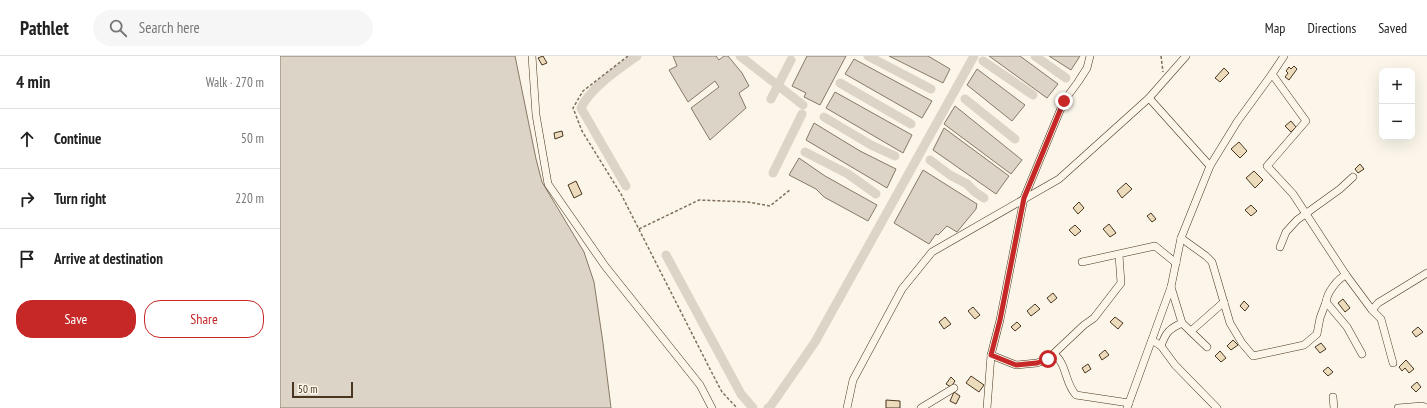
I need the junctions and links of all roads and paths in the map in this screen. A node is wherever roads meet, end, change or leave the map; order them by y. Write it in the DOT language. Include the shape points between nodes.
graph roads {
  1 [pos="532,56"];
  2 [pos="628,56"];
  3 [pos="1090,56"];
  4 [pos="1161,56"];
  5 [pos="1186,56"];
  6 [pos="1284,56"];
  7 [pos="1272,74"];
  8 [pos="1164,81"];
  9 [pos="1149,98"];
  10 [pos="1210,166"];
  11 [pos="1353,177"];
  12 [pos="791,189"];
  13 [pos="1024,198"];
  14 [pos="1306,213"];
  15 [pos="639,229"];
  16 [pos="1180,238"];
  17 [pos="1280,247"];
  18 [pos="1119,255"];
  19 [pos="1082,262"];
  20 [pos="1176,263"];
  21 [pos="1427,273"];
  22 [pos="1346,275"];
  23 [pos="1170,287"];
  24 [pos="1224,302"];
  25 [pos="1326,302"];
  26 [pos="1372,310"];
  27 [pos="1182,323"];
  28 [pos="1191,331"];
  29 [pos="1152,340"];
  30 [pos="1161,346"];
  31 [pos="1207,347"];
  32 [pos="1054,354"];
  33 [pos="1362,354"];
  34 [pos="991,355"];
  35 [pos="1393,363"];
  36 [pos="954,388"];
  37 [pos="1333,397"];
  38 [pos="1128,406"];
  39 [pos="712,408"];
  40 [pos="737,408"];
  41 [pos="848,408"];
  42 [pos="921,408"];
  43 [pos="987,408"];
  44 [pos="1216,408"];
  45 [pos="1334,408"];
  46 [pos="1398,408"];
  47 [pos="1427,408"];
  1 -- 39 [label="street" via="536,115 548,184 605,266 700,385"];
  2 -- 15 [label="path" via="583,91 573,108 582,131 621,194"];
  3 -- 13 [label="street" via="1087,68 1064,101"];
  4 -- 8 [label="path"];
  5 -- 8 [label="street"];
  6 -- 7 [label="street"];
  7 -- 10 [label="street" via="1237,122"];
  7 -- 14 [label="street" via="1306,121 1266,166 1293,194"];
  8 -- 9 [label="street"];
  9 -- 10 [label="street"];
  9 -- 13 [label="street" via="1059,179"];
  10 -- 16 [label="street"];
  11 -- 14 [label="street"];
  12 -- 15 [label="path" via="770,206 748,202 699,200"];
  13 -- 34 [label="street"];
  13 -- 41 [label="street" via="932,252 902,290 853,380"];
  14 -- 17 [label="street" via="1286,232"];
  14 -- 22 [label="street"];
  15 -- 40 [label="path" via="722,392"];
  16 -- 20 [label="street"];
  16 -- 24 [label="street" via="1212,262"];
  18 -- 19 [label="street"];
  18 -- 20 [label="street" via="1155,246"];
  18 -- 32 [label="street" via="1121,283 1094,318"];
  20 -- 23 [label="street"];
  21 -- 26 [label="street" via="1378,303"];
  22 -- 25 [label="street" via="1327,296"];
  22 -- 26 [label="street"];
  23 -- 27 [label="street"];
  23 -- 29 [label="street"];
  24 -- 25 [label="street" via="1230,322 1242,343 1254,356 1304,345 1316,334"];
  24 -- 28 [label="street"];
  25 -- 33 [label="street" via="1347,327"];
  26 -- 35 [label="street" via="1381,319"];
  27 -- 28 [label="street"];
  27 -- 30 [label="street" via="1172,327 1165,335"];
  28 -- 31 [label="street"];
  29 -- 30 [label="street"];
  29 -- 38 [label="street"];
  30 -- 44 [label="street" via="1175,365"];
  32 -- 34 [label="street" via="1037,363 1016,365"];
  32 -- 38 [label="street" via="1060,358 1071,390 1076,395"];
  34 -- 43 [label="street"];
  36 -- 42 [label="street"];
  37 -- 45 [label="street"];
  46 -- 47 [label="street"];
}
